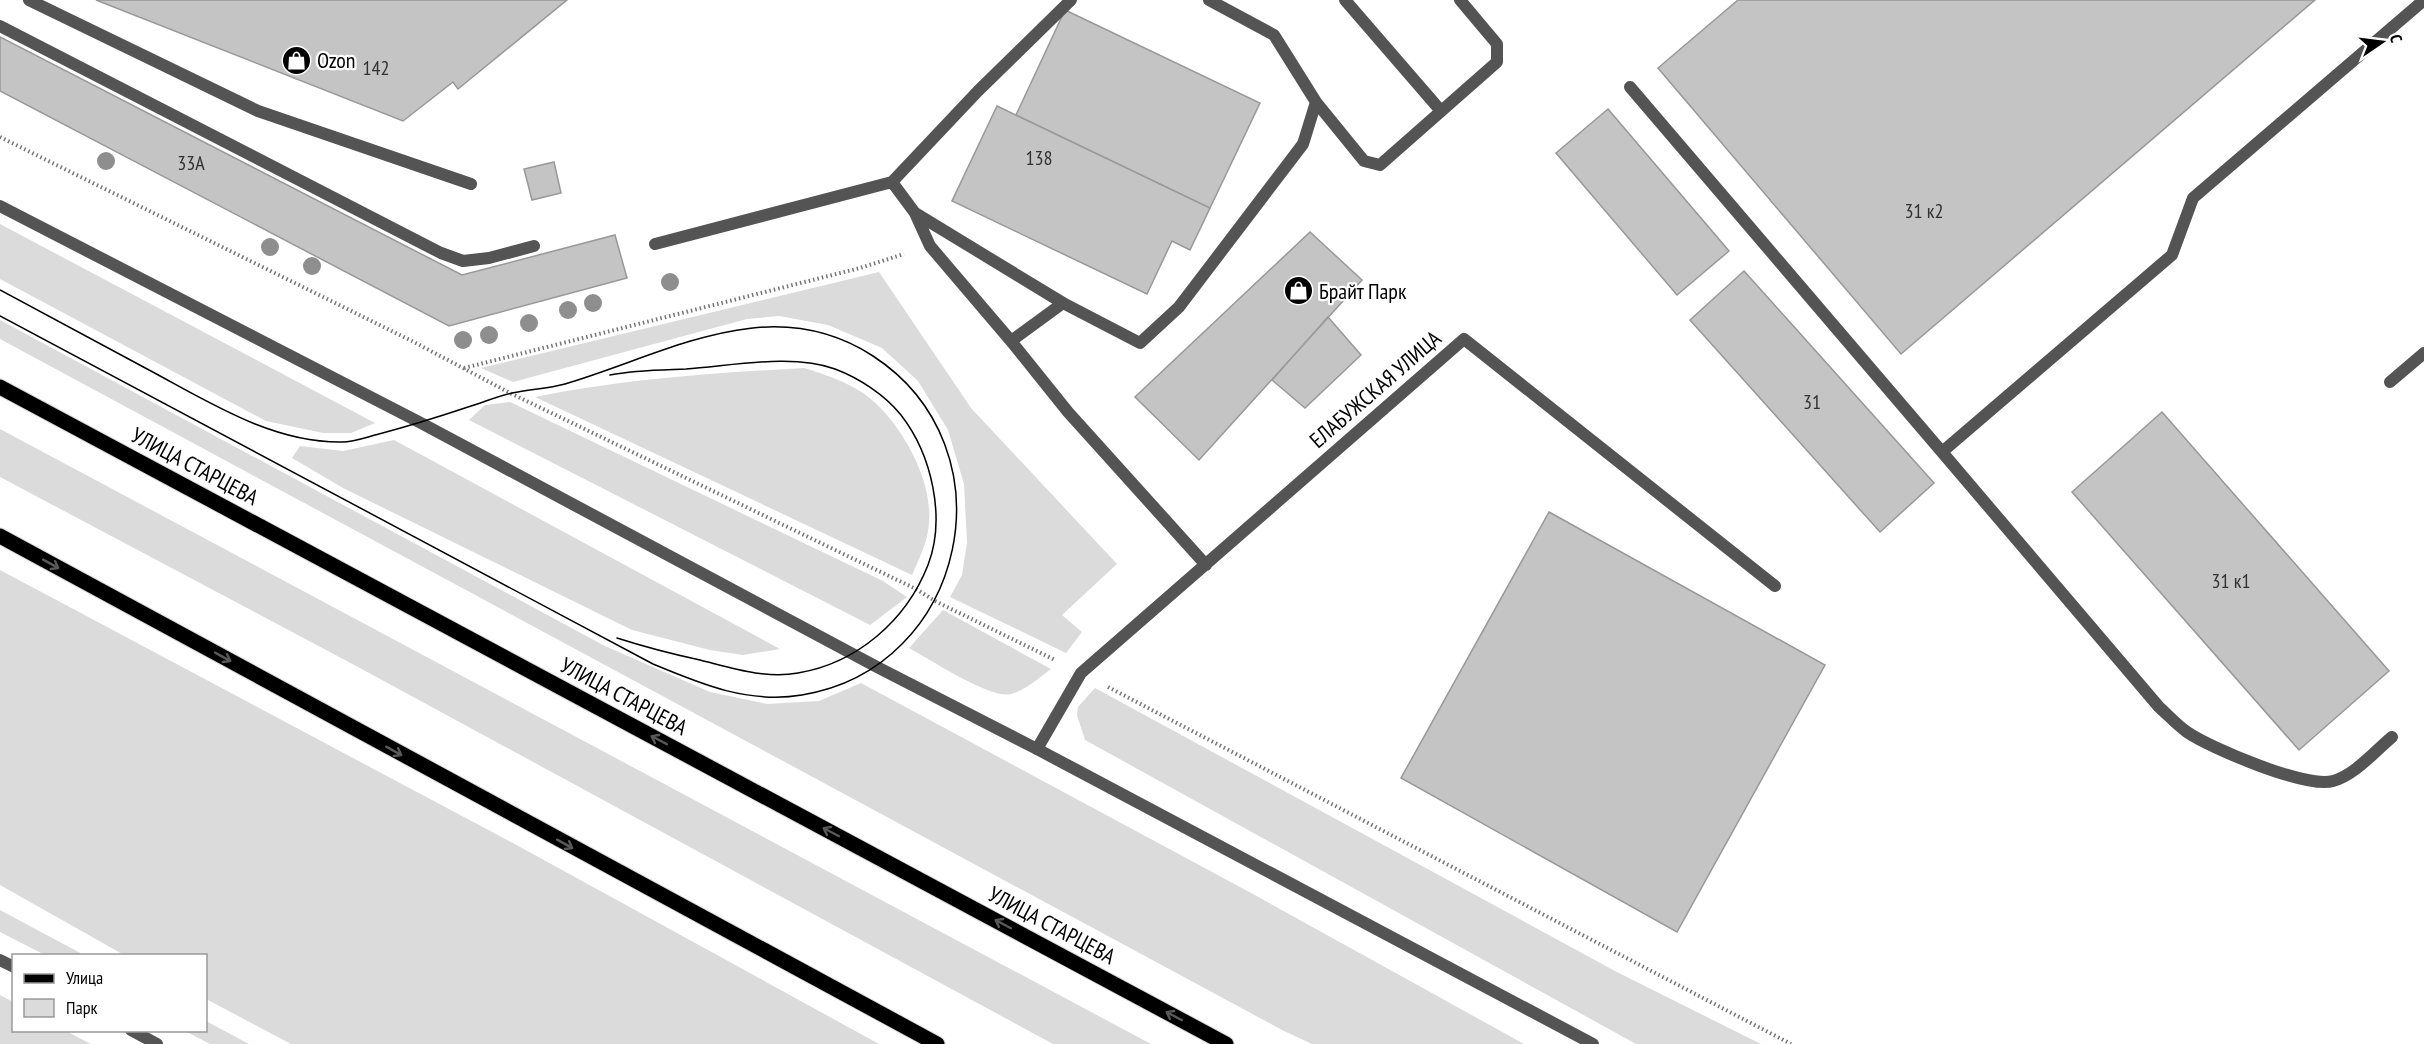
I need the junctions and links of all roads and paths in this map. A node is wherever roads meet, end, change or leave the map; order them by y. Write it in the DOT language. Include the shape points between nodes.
graph roads {
  1 [pos="28,0"];
  2 [pos="1071,0"];
  3 [pos="1209,0"];
  4 [pos="1345,0"];
  5 [pos="1461,0"];
  6 [pos="2424,0"];
  7 [pos="0,26"];
  8 [pos="1630,87"];
  9 [pos="1316,102"];
  10 [pos="1441,111"];
  11 [pos="0,137"];
  12 [pos="892,182"];
  13 [pos="471,184"];
  14 [pos="0,206"];
  15 [pos="915,213"];
  16 [pos="655,244"];
  17 [pos="534,246"];
  18 [pos="930,246"];
  19 [pos="1062,303"];
  20 [pos="1011,341"];
  21 [pos="2424,353"];
  22 [pos="464,368"];
  23 [pos="2390,382"];
  24 [pos="0,387"];
  25 [pos="1942,452"];
  26 [pos="0,536"];
  27 [pos="1206,565"];
  28 [pos="1775,586"];
  29 [pos="1081,673"];
  30 [pos="2392,737"];
  31 [pos="1036,749"];
  32 [pos="135,1032"];
  33 [pos="156,1044"];
  34 [pos="937,1044"];
  35 [pos="1226,1044"];
  36 [pos="1593,1044"];
  37 [pos="1791,1044"];
  1 -- 13 [label="street" via="258,111"];
  2 -- 12 [label="street" via="978,90"];
  3 -- 9 [label="street" via="1274,35"];
  4 -- 10 [label="street"];
  5 -- 10 [label="street" via="1497,44 1497,62"];
  6 -- 25 [label="street" via="2193,198 2172,255"];
  7 -- 17 [label="street" via="441,253 463,261"];
  8 -- 25 [label="street"];
  9 -- 10 [label="street" via="1364,161 1380,165"];
  9 -- 19 [label="street" via="1303,144 1179,307 1140,343"];
  11 -- 22 [label="path"];
  12 -- 15 [label="street"];
  12 -- 16 [label="street"];
  14 -- 31 [label="street" via="421,423"];
  15 -- 18 [label="street"];
  15 -- 19 [label="street"];
  18 -- 20 [label="street"];
  18 -- 22 [label="path" via="860,268"];
  19 -- 20 [label="street"];
  20 -- 27 [label="street" via="1068,412"];
  21 -- 23 [label="street"];
  22 -- 29 [label="path"];
  35 -- 24 [label="main road, УЛИЦА СТАРЦЕВА, one-way"];
  25 -- 30 [label="street" via="2159,707 2186,731 2216,749 2322,783 2336,781 2352,771"];
  26 -- 34 [label="main road, one-way"];
  27 -- 28 [label="street, ЕЛАБУЖСКАЯ УЛИЦА" via="1464,339"];
  27 -- 29 [label="street, ЕЛАБУЖСКАЯ УЛИЦА"];
  29 -- 31 [label="street, ЕЛАБУЖСКАЯ УЛИЦА"];
  29 -- 37 [label="path"];
  31 -- 36 [label="street"];
  32 -- 33 [label="street"];
}
